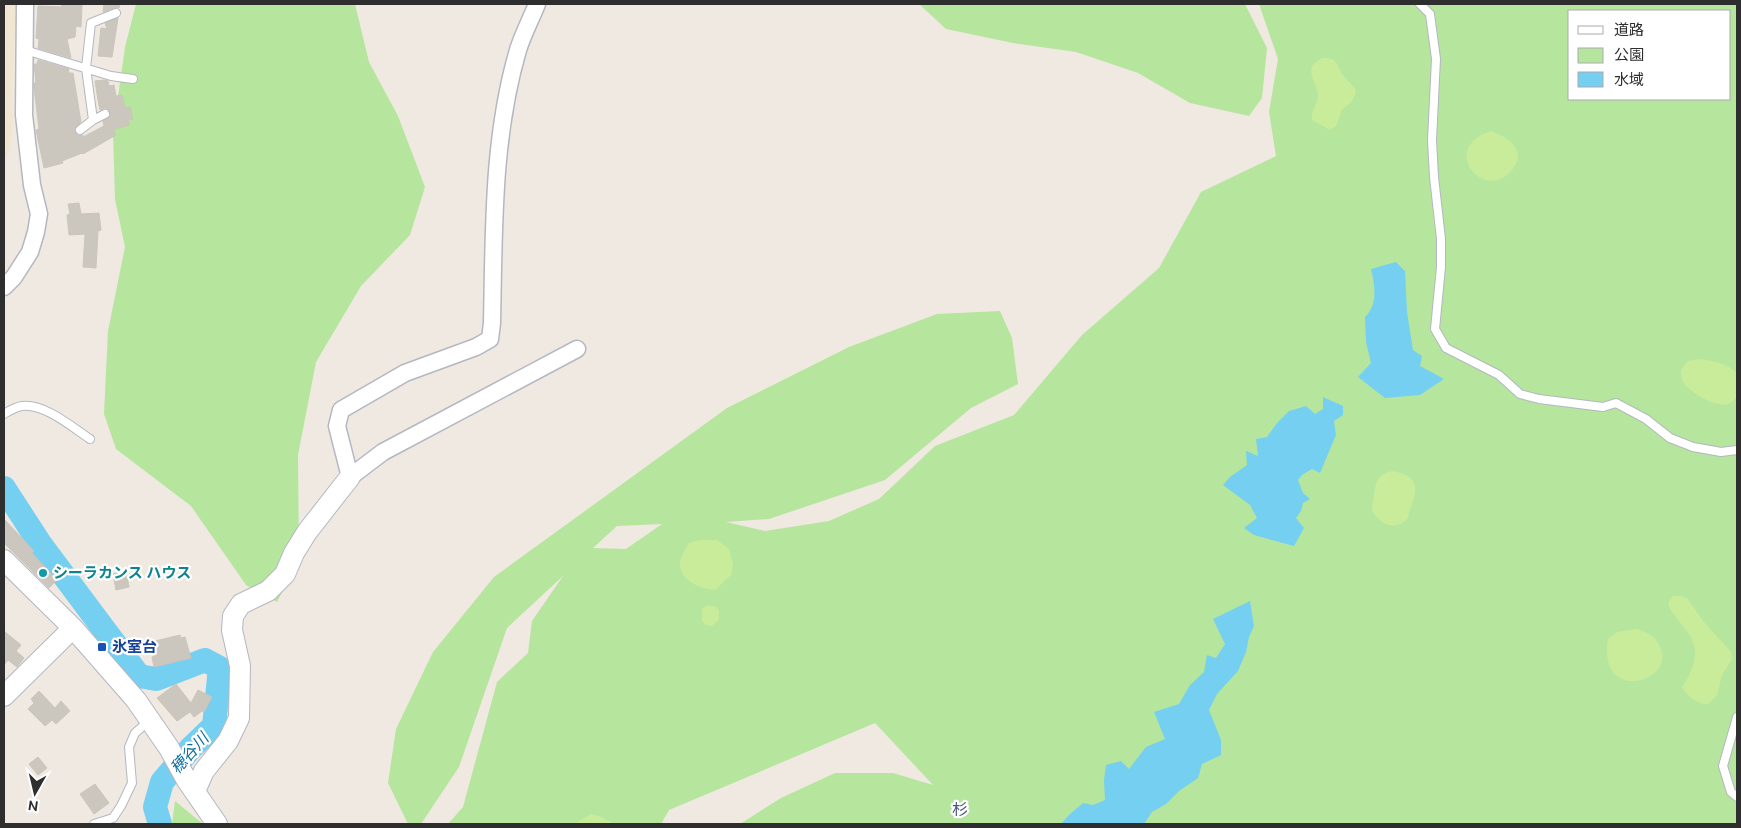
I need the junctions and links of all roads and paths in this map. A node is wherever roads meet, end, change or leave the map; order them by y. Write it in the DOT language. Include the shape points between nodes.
graph roads {
  1 [pos="25,4"];
  2 [pos="537,4"];
  3 [pos="1420,4"];
  4 [pos="116,14"];
  5 [pos="25,50"];
  6 [pos="86,68"];
  7 [pos="133,79"];
  8 [pos="105,114"];
  9 [pos="93,120"];
  10 [pos="80,130"];
  11 [pos="4,287"];
  12 [pos="576,350"];
  13 [pos="4,414"];
  14 [pos="90,439"];
  15 [pos="1737,450"];
  16 [pos="350,477"];
  17 [pos="4,560"];
  18 [pos="73,628"];
  19 [pos="9,688"];
  20 [pos="1737,717"];
  21 [pos="150,720"];
  22 [pos="191,785"];
  23 [pos="1737,797"];
  24 [pos="94,824"];
  25 [pos="217,824"];
  1 -- 5 [label="street"];
  2 -- 16 [label="street" via="508,87 498,153 490,339 405,373 341,410 337,426"];
  3 -- 15 [label="lane" via="1430,14 1436,59 1432,140 1441,267 1435,329 1446,348 1499,375 1520,394 1604,407 1616,403 1646,419 1670,438 1693,447 1721,452"];
  4 -- 6 [label="lane" via="91,23"];
  5 -- 6 [label="lane"];
  5 -- 11 [label="street" via="24,115 32,185 39,214 30,252"];
  6 -- 7 [label="lane"];
  6 -- 9 [label="lane"];
  8 -- 9 [label="lane"];
  9 -- 10 [label="lane"];
  12 -- 16 [label="street" via="382,452"];
  13 -- 14 [label="lane" via="19,406 32,406"];
  16 -- 22 [label="street" via="307,532 285,574 268,591 241,604 233,616 232,630 240,666 239,718 228,741"];
  17 -- 18 [label="street"];
  18 -- 19 [label="street"];
  18 -- 21 [label="street"];
  20 -- 23 [label="lane" via="1723,766 1731,792"];
  21 -- 22 [label="street"];
  21 -- 24 [label="lane" via="134,733 129,747 132,782 121,806 112,818"];
  22 -- 25 [label="street"];
}
